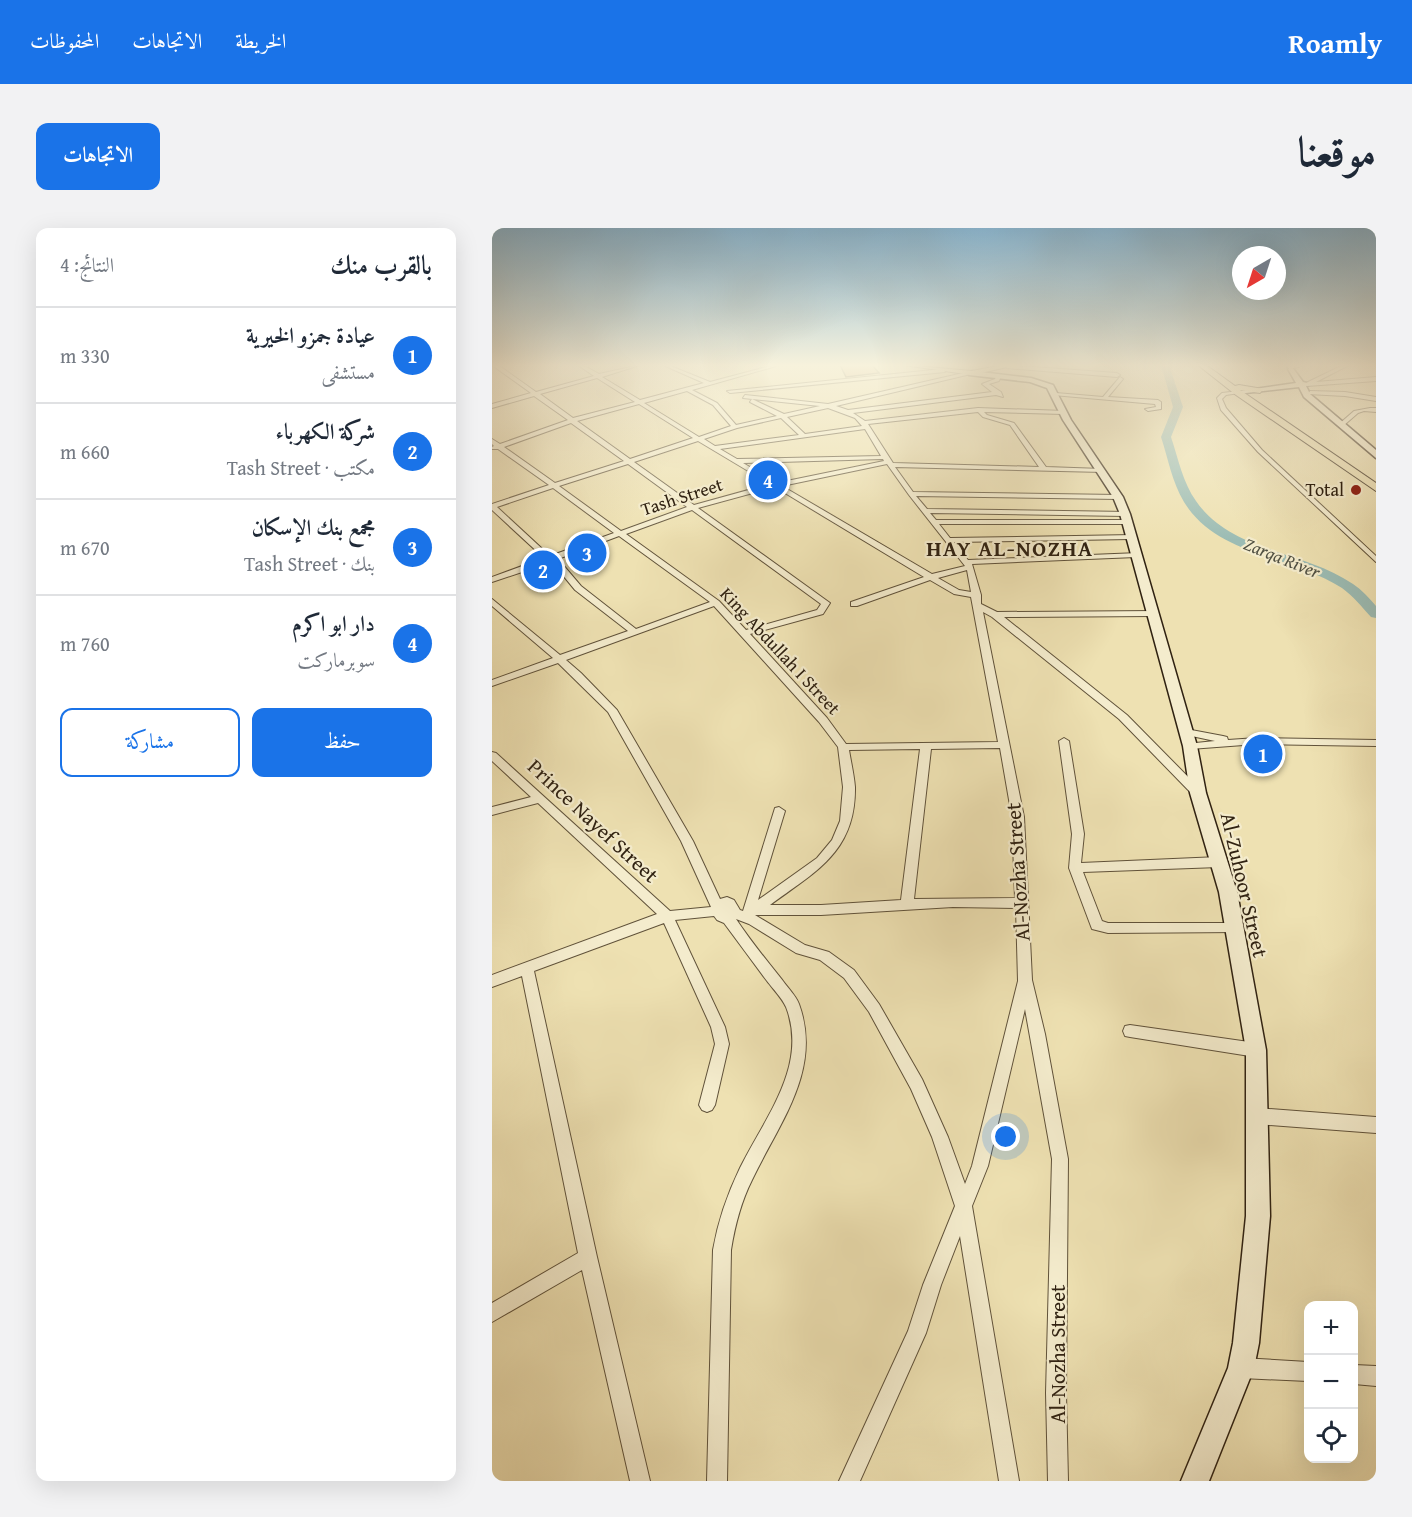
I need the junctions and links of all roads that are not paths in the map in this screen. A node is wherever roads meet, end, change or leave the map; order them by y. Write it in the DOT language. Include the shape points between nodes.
graph roads {
  1 [pos="562,423"];
  2 [pos="578,423"];
  3 [pos="674,423"];
  4 [pos="732,423"];
  5 [pos="749,423"];
  6 [pos="791,423"];
  7 [pos="875,423"];
  8 [pos="1010,423"];
  9 [pos="1072,423"];
  10 [pos="1235,423"];
  11 [pos="1290,423"];
  12 [pos="1294,423"];
  13 [pos="866,425"];
  14 [pos="1341,425"];
  15 [pos="735,427"];
  16 [pos="804,436"];
  17 [pos="697,438"];
  18 [pos="494,445"];
  19 [pos="714,448"];
  20 [pos="1376,455"];
  21 [pos="631,460"];
  22 [pos="736,461"];
  23 [pos="887,462"];
  24 [pos="1044,469"];
  25 [pos="1102,471"];
  26 [pos="1376,479"];
  27 [pos="776,485"];
  28 [pos="553,486"];
  29 [pos="1376,488"];
  30 [pos="911,494"];
  31 [pos="492,497"];
  32 [pos="494,506"];
  33 [pos="693,507"];
  34 [pos="925,511"];
  35 [pos="1125,518"];
  36 [pos="935,522"];
  37 [pos="622,534"];
  38 [pos="951,540"];
  39 [pos="1136,555"];
  40 [pos="554,559"];
  41 [pos="1376,560"];
  42 [pos="968,565"];
  43 [pos="931,577"];
  44 [pos="492,580"];
  45 [pos="978,600"];
  46 [pos="492,602"];
  47 [pos="716,603"];
  48 [pos="854,604"];
  49 [pos="1153,613"];
  50 [pos="995,615"];
  51 [pos="634,632"];
  52 [pos="745,633"];
  53 [pos="559,659"];
  54 [pos="492,682"];
  55 [pos="1188,739"];
  56 [pos="1064,741"];
  57 [pos="1376,743"];
  58 [pos="1004,745"];
  59 [pos="843,747"];
  60 [pos="926,747"];
  61 [pos="492,755"];
  62 [pos="1198,793"];
  63 [pos="540,800"];
  64 [pos="492,811"];
  65 [pos="779,811"];
  66 [pos="1219,862"];
  67 [pos="1075,868"];
  68 [pos="907,903"];
  69 [pos="1020,903"];
  70 [pos="734,911"];
  71 [pos="667,916"];
  72 [pos="1234,928"];
  73 [pos="527,968"];
  74 [pos="1025,980"];
  75 [pos="492,981"];
  76 [pos="1130,1031"];
  77 [pos="1256,1050"];
  78 [pos="707,1105"];
  79 [pos="1257,1116"];
  80 [pos="1376,1125"];
  81 [pos="964,1206"];
  82 [pos="588,1257"];
  83 [pos="492,1313"];
  84 [pos="1241,1368"];
  85 [pos="1304,1372"];
  86 [pos="1358,1375"];
  87 [pos="1376,1376"];
  88 [pos="640,1481"];
  89 [pos="717,1481"];
  90 [pos="849,1481"];
  91 [pos="1009,1481"];
  92 [pos="1058,1481"];
  93 [pos="1195,1481"];
  1 -- 18 [label="street"];
  2 -- 21 [label="street"];
  3 -- 17 [label="street"];
  4 -- 15 [label="street"];
  5 -- 15 [label="street"];
  6 -- 16 [label="street"];
  7 -- 13 [label="street"];
  8 -- 24 [label="street"];
  9 -- 25 [label="main road, Al-Zuhoor Street"];
  10 -- 41 [label="street"];
  11 -- 29 [label="main road"];
  12 -- 26 [label="main road"];
  13 -- 16 [label="street"];
  13 -- 23 [label="street, Al-Nozha Street"];
  14 -- 20 [label="main road"];
  15 -- 17 [label="street"];
  16 -- 19 [label="street"];
  17 -- 19 [label="street"];
  17 -- 21 [label="street"];
  18 -- 28 [label="street, King Abdullah I Street"];
  19 -- 22 [label="street"];
  21 -- 28 [label="street"];
  21 -- 33 [label="street"];
  22 -- 23 [label="street"];
  22 -- 27 [label="street"];
  23 -- 24 [label="street"];
  23 -- 27 [label="street, Tash Street"];
  23 -- 30 [label="street, Al-Nozha Street"];
  24 -- 25 [label="street"];
  25 -- 35 [label="main road, Al-Zuhoor Street"];
  27 -- 33 [label="street, Tash Street"];
  27 -- 43 [label="street"];
  28 -- 32 [label="street"];
  28 -- 37 [label="street, King Abdullah I Street"];
  30 -- 34 [label="street, Al-Nozha Street"];
  30 -- 35 [label="street"];
  31 -- 32 [label="street"];
  32 -- 40 [label="street"];
  33 -- 37 [label="street, Tash Street"];
  33 -- 52 [label="street" via="826,603 817,613"];
  34 -- 35 [label="street"];
  34 -- 36 [label="street, Al-Nozha Street"];
  35 -- 36 [label="street"];
  35 -- 38 [label="street"];
  35 -- 39 [label="main road, Al-Zuhoor Street"];
  36 -- 38 [label="street, Al-Nozha Street"];
  37 -- 40 [label="street, Tash Street"];
  37 -- 47 [label="street, King Abdullah I Street"];
  38 -- 42 [label="street, Al-Nozha Street"];
  39 -- 42 [label="street"];
  39 -- 49 [label="main road, Al-Zuhoor Street"];
  40 -- 44 [label="street, Tash Street"];
  40 -- 51 [label="street" via="578,588"];
  42 -- 43 [label="street"];
  42 -- 45 [label="street, Al-Nozha Street"];
  43 -- 45 [label="street"];
  43 -- 48 [label="street"];
  45 -- 50 [label="street"];
  45 -- 58 [label="street, Al-Nozha Street"];
  46 -- 53 [label="street"];
  47 -- 51 [label="street"];
  47 -- 52 [label="street, King Abdullah I Street"];
  49 -- 50 [label="street"];
  49 -- 55 [label="main road, Al-Zuhoor Street"];
  50 -- 62 [label="street" via="1123,717"];
  51 -- 53 [label="street"];
  52 -- 59 [label="street, King Abdullah I Street"];
  53 -- 54 [label="street"];
  53 -- 70 [label="street" via="604,702 630,738 687,841"];
  55 -- 57 [label="street"];
  55 -- 62 [label="main road, Al-Zuhoor Street"];
  56 -- 67 [label="street" via="1078,834"];
  58 -- 60 [label="street"];
  58 -- 69 [label="street, Al-Nozha Street" via="1018,817"];
  59 -- 60 [label="street"];
  59 -- 70 [label="street, King Abdullah I Street" via="849,787 846,821 837,842 821,861"];
  60 -- 68 [label="street"];
  61 -- 63 [label="street, Prince Nayef Street"];
  62 -- 66 [label="main road, Al-Zuhoor Street"];
  63 -- 64 [label="street"];
  63 -- 71 [label="street, Prince Nayef Street"];
  65 -- 70 [label="street"];
  66 -- 67 [label="street"];
  66 -- 72 [label="main road, Al-Zuhoor Street"];
  67 -- 72 [label="street" via="1100,927"];
  68 -- 69 [label="street"];
  68 -- 70 [label="street" via="788,912"];
  69 -- 74 [label="street, Al-Nozha Street"];
  70 -- 71 [label="street"];
  70 -- 81 [label="street" via="801,949 838,964 857,984 917,1084"];
  70 -- 89 [label="street" via="792,1004 798,1020 800,1049 795,1081 736,1196 726,1229"];
  71 -- 73 [label="street"];
  71 -- 78 [label="street" via="718,1027 722,1044"];
  72 -- 77 [label="main road, Al-Zuhoor Street"];
  73 -- 75 [label="street"];
  73 -- 82 [label="street"];
  74 -- 81 [label="street" via="981,1166"];
  74 -- 92 [label="street, Al-Nozha Street" via="1060,1159"];
  76 -- 77 [label="street"];
  77 -- 79 [label="main road, Al-Zuhoor Street"];
  79 -- 80 [label="street"];
  79 -- 84 [label="main road, Al-Zuhoor Street" via="1257,1226"];
  81 -- 90 [label="street" via="917,1333"];
  81 -- 91 [label="street"];
  82 -- 83 [label="street"];
  82 -- 88 [label="street"];
  84 -- 85 [label="street"];
  84 -- 93 [label="main road, Al-Zuhoor Street"];
  86 -- 87 [label="street"];
}
